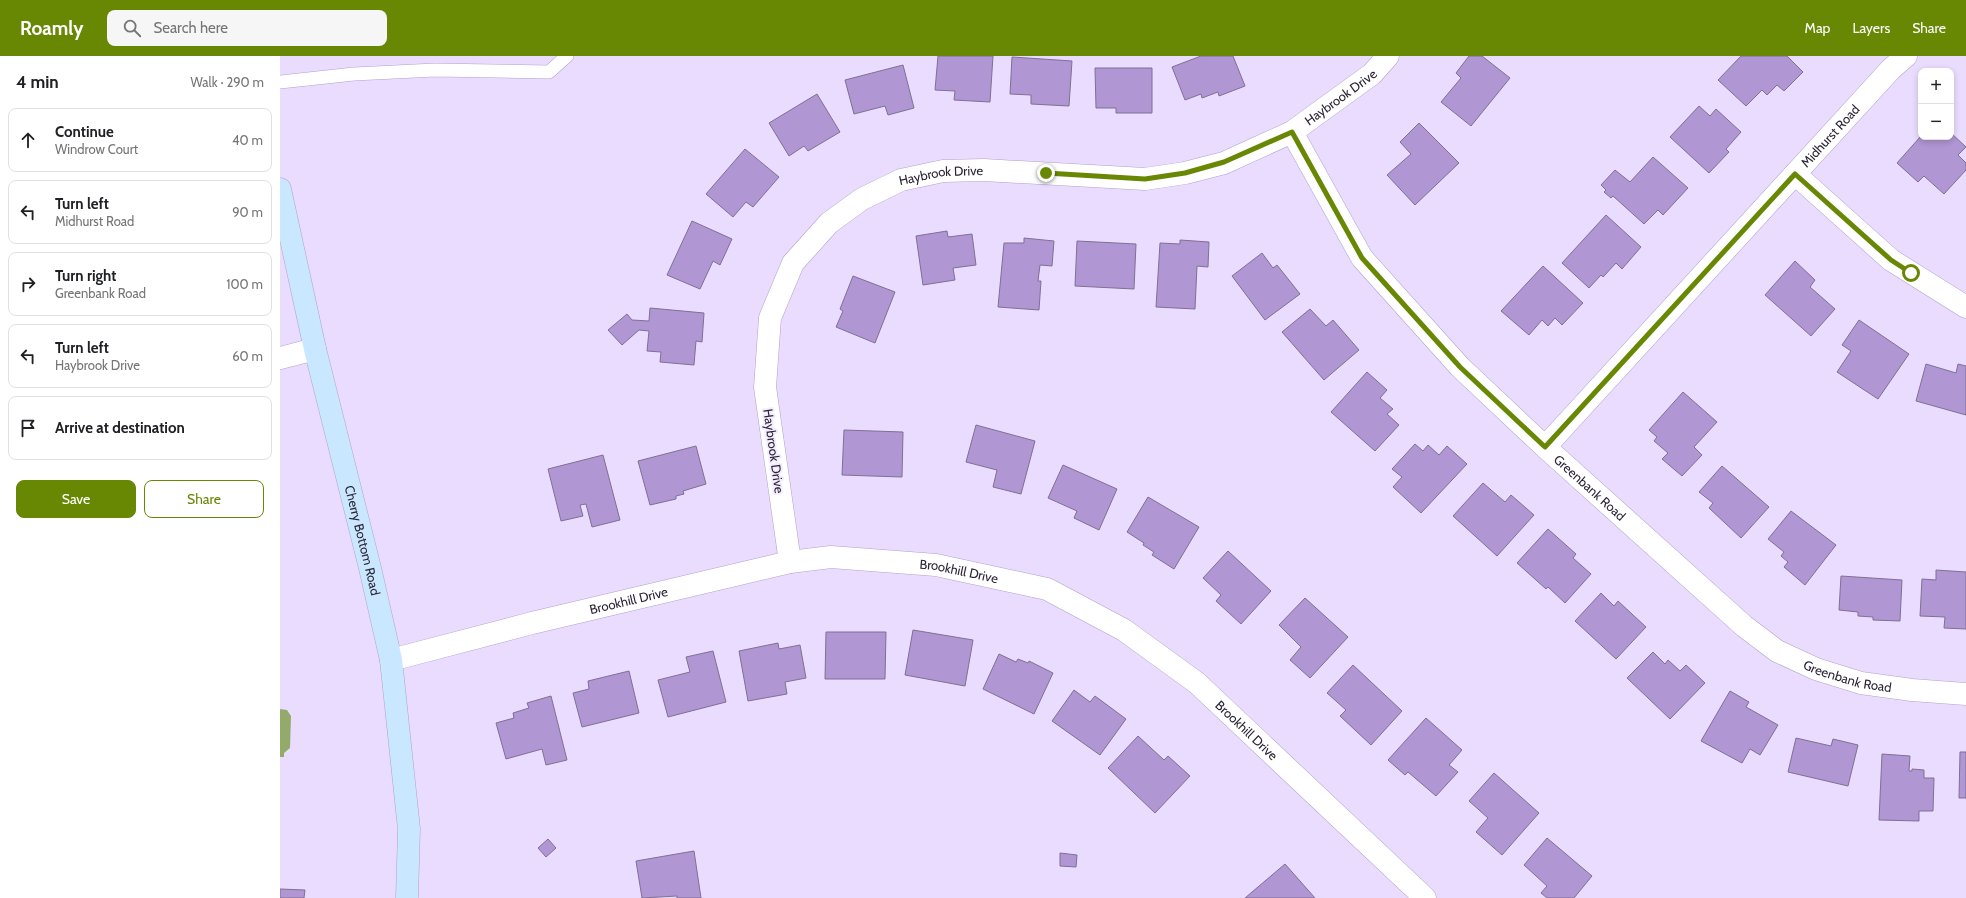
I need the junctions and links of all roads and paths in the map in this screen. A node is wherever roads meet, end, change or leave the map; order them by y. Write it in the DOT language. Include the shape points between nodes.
graph roads {
  1 [pos="567,56"];
  2 [pos="1388,56"];
  3 [pos="1906,56"];
  4 [pos="280,82"];
  5 [pos="1292,132"];
  6 [pos="1795,174"];
  7 [pos="280,188"];
  8 [pos="1966,307"];
  9 [pos="315,349"];
  10 [pos="280,358"];
  11 [pos="1545,447"];
  12 [pos="790,562"];
  13 [pos="391,660"];
  14 [pos="1966,694"];
  15 [pos="1419,896"];
  16 [pos="407,898"];
  1 -- 4 [label="lane" via="549,72 435,70 354,74"];
  2 -- 5 [label="street, Haybrook Drive" via="1372,74"];
  3 -- 6 [label="street, Midhurst Road" via="1891,69"];
  5 -- 11 [label="street, Greenbank Road" via="1362,258 1460,367"];
  5 -- 12 [label="street, Haybrook Drive" via="1224,162 1185,173 1145,179 984,170 943,171 901,180 862,199 829,223 793,263 770,318 765,387"];
  6 -- 8 [label="street" via="1891,260"];
  6 -- 11 [label="street, Midhurst Road"];
  7 -- 9 [label="main road, Cherry Bottom Road"];
  9 -- 10 [label="street"];
  9 -- 13 [label="main road, Cherry Bottom Road"];
  11 -- 14 [label="street, Greenbank Road" via="1744,626 1777,651 1816,669 1861,683"];
  12 -- 13 [label="street, Brookhill Drive" via="532,623"];
  12 -- 15 [label="street, Brookhill Drive" via="831,557 936,565 1046,589 1124,630 1198,682"];
  13 -- 16 [label="main road, Cherry Bottom Road" via="409,829"];
}
